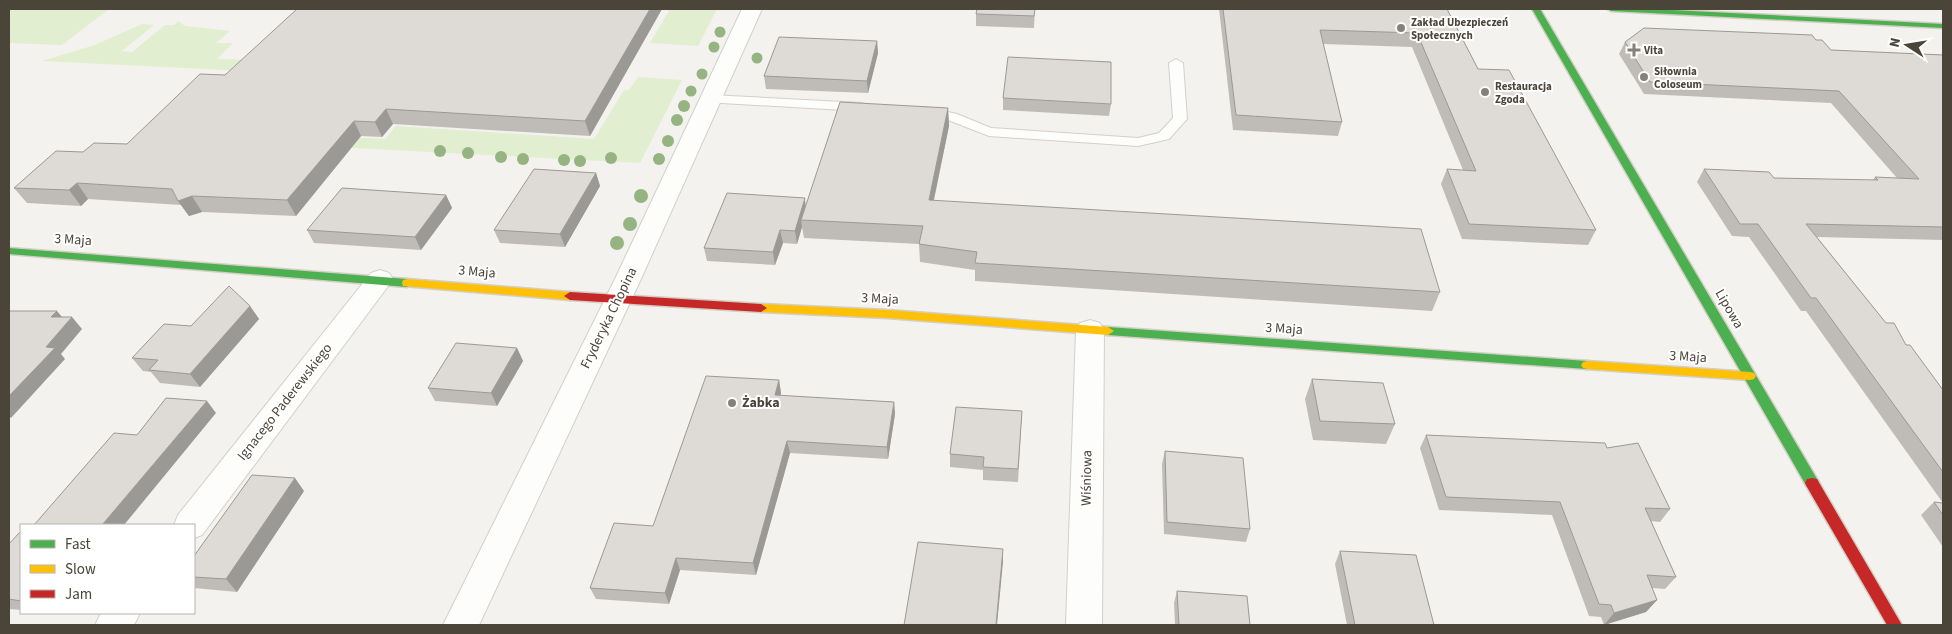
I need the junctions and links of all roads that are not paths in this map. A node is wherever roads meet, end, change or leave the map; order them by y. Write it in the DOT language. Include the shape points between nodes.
graph roads {
  1 [pos="752,9"];
  2 [pos="1536,9"];
  3 [pos="1611,9"];
  4 [pos="1943,26"];
  5 [pos="1176,63"];
  6 [pos="710,99"];
  7 [pos="878,108"];
  8 [pos="907,110"];
  9 [pos="9,251"];
  10 [pos="380,279"];
  11 [pos="618,299"];
  12 [pos="1090,330"];
  13 [pos="1750,376"];
  14 [pos="191,524"];
  15 [pos="121,614"];
  16 [pos="113,625"];
  17 [pos="461,625"];
  18 [pos="1084,625"];
  19 [pos="1895,625"];
  1 -- 6 [label="street, Fryderyka Chopina"];
  2 -- 13 [label="street, Lipowa"];
  3 -- 4 [label="street"];
  5 -- 8 [label="lane" via="1180,119 1164,136 1138,142 989,132 952,117"];
  6 -- 7 [label="lane"];
  6 -- 11 [label="street, Fryderyka Chopina"];
  9 -- 10 [label="street, 3 Maja"];
  10 -- 11 [label="street, 3 Maja"];
  10 -- 14 [label="street, Ignacego Paderewskiego"];
  11 -- 12 [label="street, 3 Maja" via="887,314"];
  11 -- 17 [label="street, Fryderyka Chopina"];
  12 -- 13 [label="street, 3 Maja"];
  12 -- 18 [label="street, Wiśniowa"];
  13 -- 19 [label="street, Lipowa"];
  15 -- 16 [label="street"];
}
